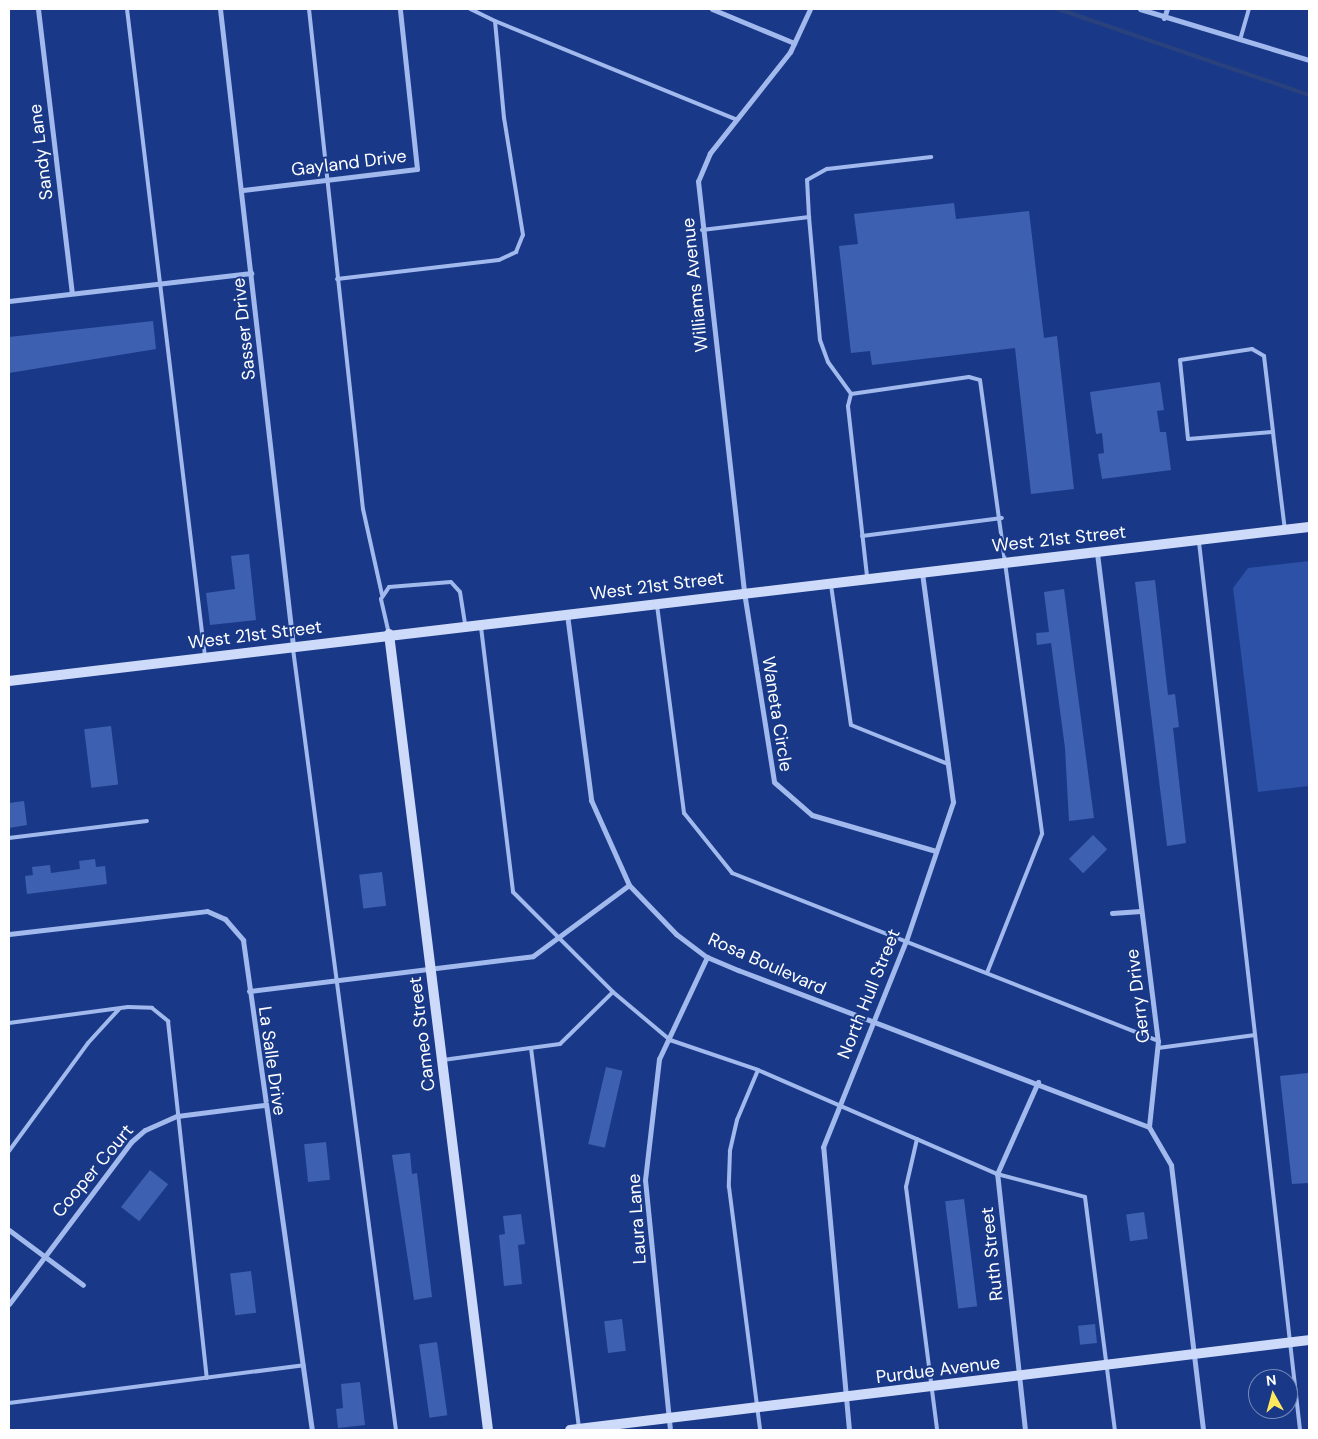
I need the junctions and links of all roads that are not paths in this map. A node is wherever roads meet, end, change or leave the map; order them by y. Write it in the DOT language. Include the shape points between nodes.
graph roads {
  1 [pos="38,9"];
  2 [pos="127,9"];
  3 [pos="220,9"];
  4 [pos="309,9"];
  5 [pos="400,9"];
  6 [pos="470,9"];
  7 [pos="712,9"];
  8 [pos="810,9"];
  9 [pos="1140,9"];
  10 [pos="1167,9"];
  11 [pos="1248,9"];
  12 [pos="1164,18"];
  13 [pos="496,21"];
  14 [pos="1240,40"];
  15 [pos="794,43"];
  16 [pos="1309,60"];
  17 [pos="737,120"];
  18 [pos="931,157"];
  19 [pos="327,180"];
  20 [pos="243,190"];
  21 [pos="809,217"];
  22 [pos="702,230"];
  23 [pos="251,272"];
  24 [pos="337,279"];
  25 [pos="159,284"];
  26 [pos="72,293"];
  27 [pos="9,301"];
  28 [pos="851,394"];
  29 [pos="1273,432"];
  30 [pos="1002,518"];
  31 [pos="1309,527"];
  32 [pos="1284,530"];
  33 [pos="862,536"];
  34 [pos="1199,540"];
  35 [pos="1097,553"];
  36 [pos="1008,560"];
  37 [pos="921,570"];
  38 [pos="867,576"];
  39 [pos="831,581"];
  40 [pos="744,592"];
  41 [pos="382,595"];
  42 [pos="657,603"];
  43 [pos="567,612"];
  44 [pos="480,623"];
  45 [pos="465,625"];
  46 [pos="389,634"];
  47 [pos="293,646"];
  48 [pos="205,658"];
  49 [pos="9,681"];
  50 [pos="948,764"];
  51 [pos="147,821"];
  52 [pos="9,838"];
  53 [pos="936,851"];
  54 [pos="629,885"];
  55 [pos="1141,911"];
  56 [pos="1112,914"];
  57 [pos="9,934"];
  58 [pos="558,936"];
  59 [pos="906,941"];
  60 [pos="707,957"];
  61 [pos="430,969"];
  62 [pos="988,974"];
  63 [pos="339,980"];
  64 [pos="249,991"];
  65 [pos="613,992"];
  66 [pos="120,1008"];
  67 [pos="9,1023"];
  68 [pos="871,1024"];
  69 [pos="1255,1035"];
  70 [pos="670,1040"];
  71 [pos="1158,1041"];
  72 [pos="531,1048"];
  73 [pos="1158,1048"];
  74 [pos="441,1060"];
  75 [pos="758,1070"];
  76 [pos="1038,1082"];
  77 [pos="264,1105"];
  78 [pos="841,1106"];
  79 [pos="177,1116"];
  80 [pos="1149,1127"];
  81 [pos="917,1139"];
  82 [pos="9,1151"];
  83 [pos="997,1174"];
  84 [pos="9,1230"];
  85 [pos="42,1256"];
  86 [pos="83,1285"];
  87 [pos="9,1304"];
  88 [pos="1309,1340"];
  89 [pos="1290,1342"];
  90 [pos="1195,1355"];
  91 [pos="304,1365"];
  92 [pos="1107,1365"];
  93 [pos="1018,1376"];
  94 [pos="207,1378"];
  95 [pos="931,1387"];
  96 [pos="844,1398"];
  97 [pos="9,1403"];
  98 [pos="758,1408"];
  99 [pos="668,1417"];
  100 [pos="312,1430"];
  101 [pos="396,1430"];
  102 [pos="488,1430"];
  103 [pos="576,1430"];
  104 [pos="670,1430"];
  105 [pos="760,1430"];
  106 [pos="848,1430"];
  107 [pos="937,1430"];
  108 [pos="1025,1430"];
  109 [pos="1116,1430"];
  110 [pos="1203,1430"];
  111 [pos="1300,1430"];
  1 -- 26 [label="street, Sandy Lane"];
  2 -- 25 [label="lane"];
  3 -- 20 [label="street, Sasser Drive"];
  4 -- 19 [label="lane"];
  5 -- 19 [label="street, Gayland Drive" via="417,169"];
  6 -- 13 [label="lane"];
  7 -- 15 [label="street"];
  8 -- 15 [label="street, Williams Avenue"];
  9 -- 12 [label="street"];
  10 -- 12 [label="street"];
  11 -- 14 [label="lane"];
  12 -- 14 [label="street"];
  13 -- 17 [label="lane"];
  13 -- 24 [label="lane" via="504,118 523,235 516,252 499,260"];
  14 -- 16 [label="street"];
  15 -- 17 [label="street, Williams Avenue"];
  17 -- 22 [label="street, Williams Avenue" via="710,152 698,181"];
  18 -- 21 [label="lane" via="827,169 807,180"];
  19 -- 20 [label="street, Gayland Drive"];
  19 -- 24 [label="lane"];
  20 -- 23 [label="street, Sasser Drive"];
  21 -- 22 [label="lane"];
  21 -- 28 [label="lane" via="820,340 828,362"];
  22 -- 40 [label="street, Williams Avenue"];
  23 -- 25 [label="street"];
  23 -- 47 [label="street, Sasser Drive"];
  24 -- 41 [label="lane" via="363,509"];
  25 -- 26 [label="street"];
  25 -- 48 [label="lane"];
  26 -- 27 [label="street"];
  28 -- 30 [label="lane" via="970,377 980,380"];
  28 -- 33 [label="lane" via="848,406"];
  29 -- 29 [label="lane" via="1259,351 1180,360 1188,440"];
  29 -- 32 [label="lane"];
  30 -- 33 [label="lane"];
  30 -- 36 [label="lane"];
  31 -- 32 [label="street, West 21st Street"];
  32 -- 34 [label="street, West 21st Street"];
  33 -- 38 [label="lane"];
  34 -- 35 [label="street, West 21st Street"];
  34 -- 69 [label="lane"];
  35 -- 36 [label="street, West 21st Street"];
  35 -- 55 [label="street, Gerry Drive"];
  36 -- 37 [label="street, West 21st Street"];
  36 -- 62 [label="lane" via="1042,834"];
  37 -- 38 [label="street, West 21st Street"];
  37 -- 50 [label="street, North Hull Street"];
  38 -- 39 [label="street, West 21st Street"];
  39 -- 40 [label="street, West 21st Street"];
  39 -- 50 [label="lane" via="851,726"];
  40 -- 42 [label="street, West 21st Street"];
  40 -- 53 [label="street, Waneta Circle" via="774,782 812,815"];
  41 -- 45 [label="lane" via="389,587 451,582 460,592"];
  41 -- 46 [label="lane"];
  42 -- 43 [label="street, West 21st Street"];
  42 -- 59 [label="lane" via="684,814 732,873"];
  43 -- 44 [label="street, West 21st Street"];
  43 -- 54 [label="street, Rosa Boulevard" via="591,800"];
  44 -- 45 [label="street, West 21st Street"];
  44 -- 58 [label="lane" via="513,892"];
  45 -- 46 [label="street, West 21st Street"];
  46 -- 47 [label="street, West 21st Street"];
  46 -- 61 [label="street, Cameo Street"];
  47 -- 48 [label="street, West 21st Street"];
  47 -- 63 [label="lane"];
  48 -- 49 [label="street, West 21st Street"];
  50 -- 53 [label="street, North Hull Street" via="953,802"];
  51 -- 52 [label="lane"];
  53 -- 59 [label="street, North Hull Street"];
  54 -- 58 [label="street"];
  54 -- 60 [label="street, Rosa Boulevard" via="676,934"];
  55 -- 56 [label="street"];
  55 -- 71 [label="street, Gerry Drive"];
  57 -- 64 [label="street, La Salle Drive" via="207,911 226,919 243,940"];
  58 -- 61 [label="street" via="533,956"];
  58 -- 65 [label="lane"];
  59 -- 62 [label="lane"];
  59 -- 68 [label="street, North Hull Street"];
  60 -- 68 [label="street, Rosa Boulevard"];
  60 -- 70 [label="street, Laura Lane"];
  61 -- 63 [label="street"];
  61 -- 74 [label="street, Cameo Street"];
  62 -- 71 [label="lane"];
  63 -- 64 [label="street"];
  63 -- 101 [label="lane"];
  64 -- 77 [label="street, La Salle Drive"];
  65 -- 70 [label="lane"];
  65 -- 72 [label="lane" via="560,1044"];
  66 -- 67 [label="lane"];
  66 -- 79 [label="lane" via="152,1008 168,1020"];
  66 -- 82 [label="lane" via="88,1043"];
  68 -- 76 [label="street, Rosa Boulevard"];
  68 -- 78 [label="street, North Hull Street"];
  69 -- 73 [label="lane"];
  69 -- 89 [label="lane"];
  70 -- 75 [label="lane"];
  70 -- 99 [label="street, Laura Lane" via="659,1059 645,1180"];
  71 -- 73 [label="street, Gerry Drive"];
  72 -- 74 [label="lane"];
  72 -- 103 [label="lane"];
  73 -- 80 [label="street, Gerry Drive"];
  74 -- 102 [label="street, Cameo Street"];
  75 -- 78 [label="lane"];
  75 -- 98 [label="lane" via="737,1120 730,1151 729,1187"];
  76 -- 80 [label="street, Rosa Boulevard"];
  76 -- 83 [label="street, Ruth Street"];
  77 -- 79 [label="street, Cooper Court"];
  77 -- 91 [label="street, La Salle Drive"];
  78 -- 81 [label="lane"];
  78 -- 96 [label="street, North Hull Street" via="823,1147"];
  79 -- 85 [label="street, Cooper Court" via="157,1122 130,1142"];
  79 -- 94 [label="lane"];
  80 -- 90 [label="street" via="1171,1165"];
  81 -- 83 [label="lane"];
  81 -- 95 [label="lane" via="906,1187"];
  83 -- 92 [label="lane" via="1086,1197"];
  83 -- 93 [label="street, Ruth Street"];
  84 -- 85 [label="street"];
  85 -- 86 [label="street"];
  85 -- 87 [label="street, Cooper Court"];
  88 -- 89 [label="street, Purdue Avenue"];
  89 -- 90 [label="street, Purdue Avenue"];
  89 -- 111 [label="lane"];
  90 -- 92 [label="street, Purdue Avenue"];
  90 -- 110 [label="street"];
  91 -- 94 [label="lane"];
  91 -- 100 [label="street, La Salle Drive"];
  92 -- 93 [label="street, Purdue Avenue"];
  92 -- 109 [label="lane"];
  93 -- 95 [label="street, Purdue Avenue"];
  93 -- 108 [label="street, Ruth Street"];
  94 -- 97 [label="lane"];
  95 -- 96 [label="street, Purdue Avenue"];
  95 -- 107 [label="lane"];
  96 -- 98 [label="street, Purdue Avenue"];
  96 -- 106 [label="street, North Hull Street"];
  98 -- 99 [label="street, Purdue Avenue"];
  98 -- 105 [label="lane"];
  99 -- 103 [label="street, Purdue Avenue"];
  99 -- 104 [label="street, Laura Lane"];
}
